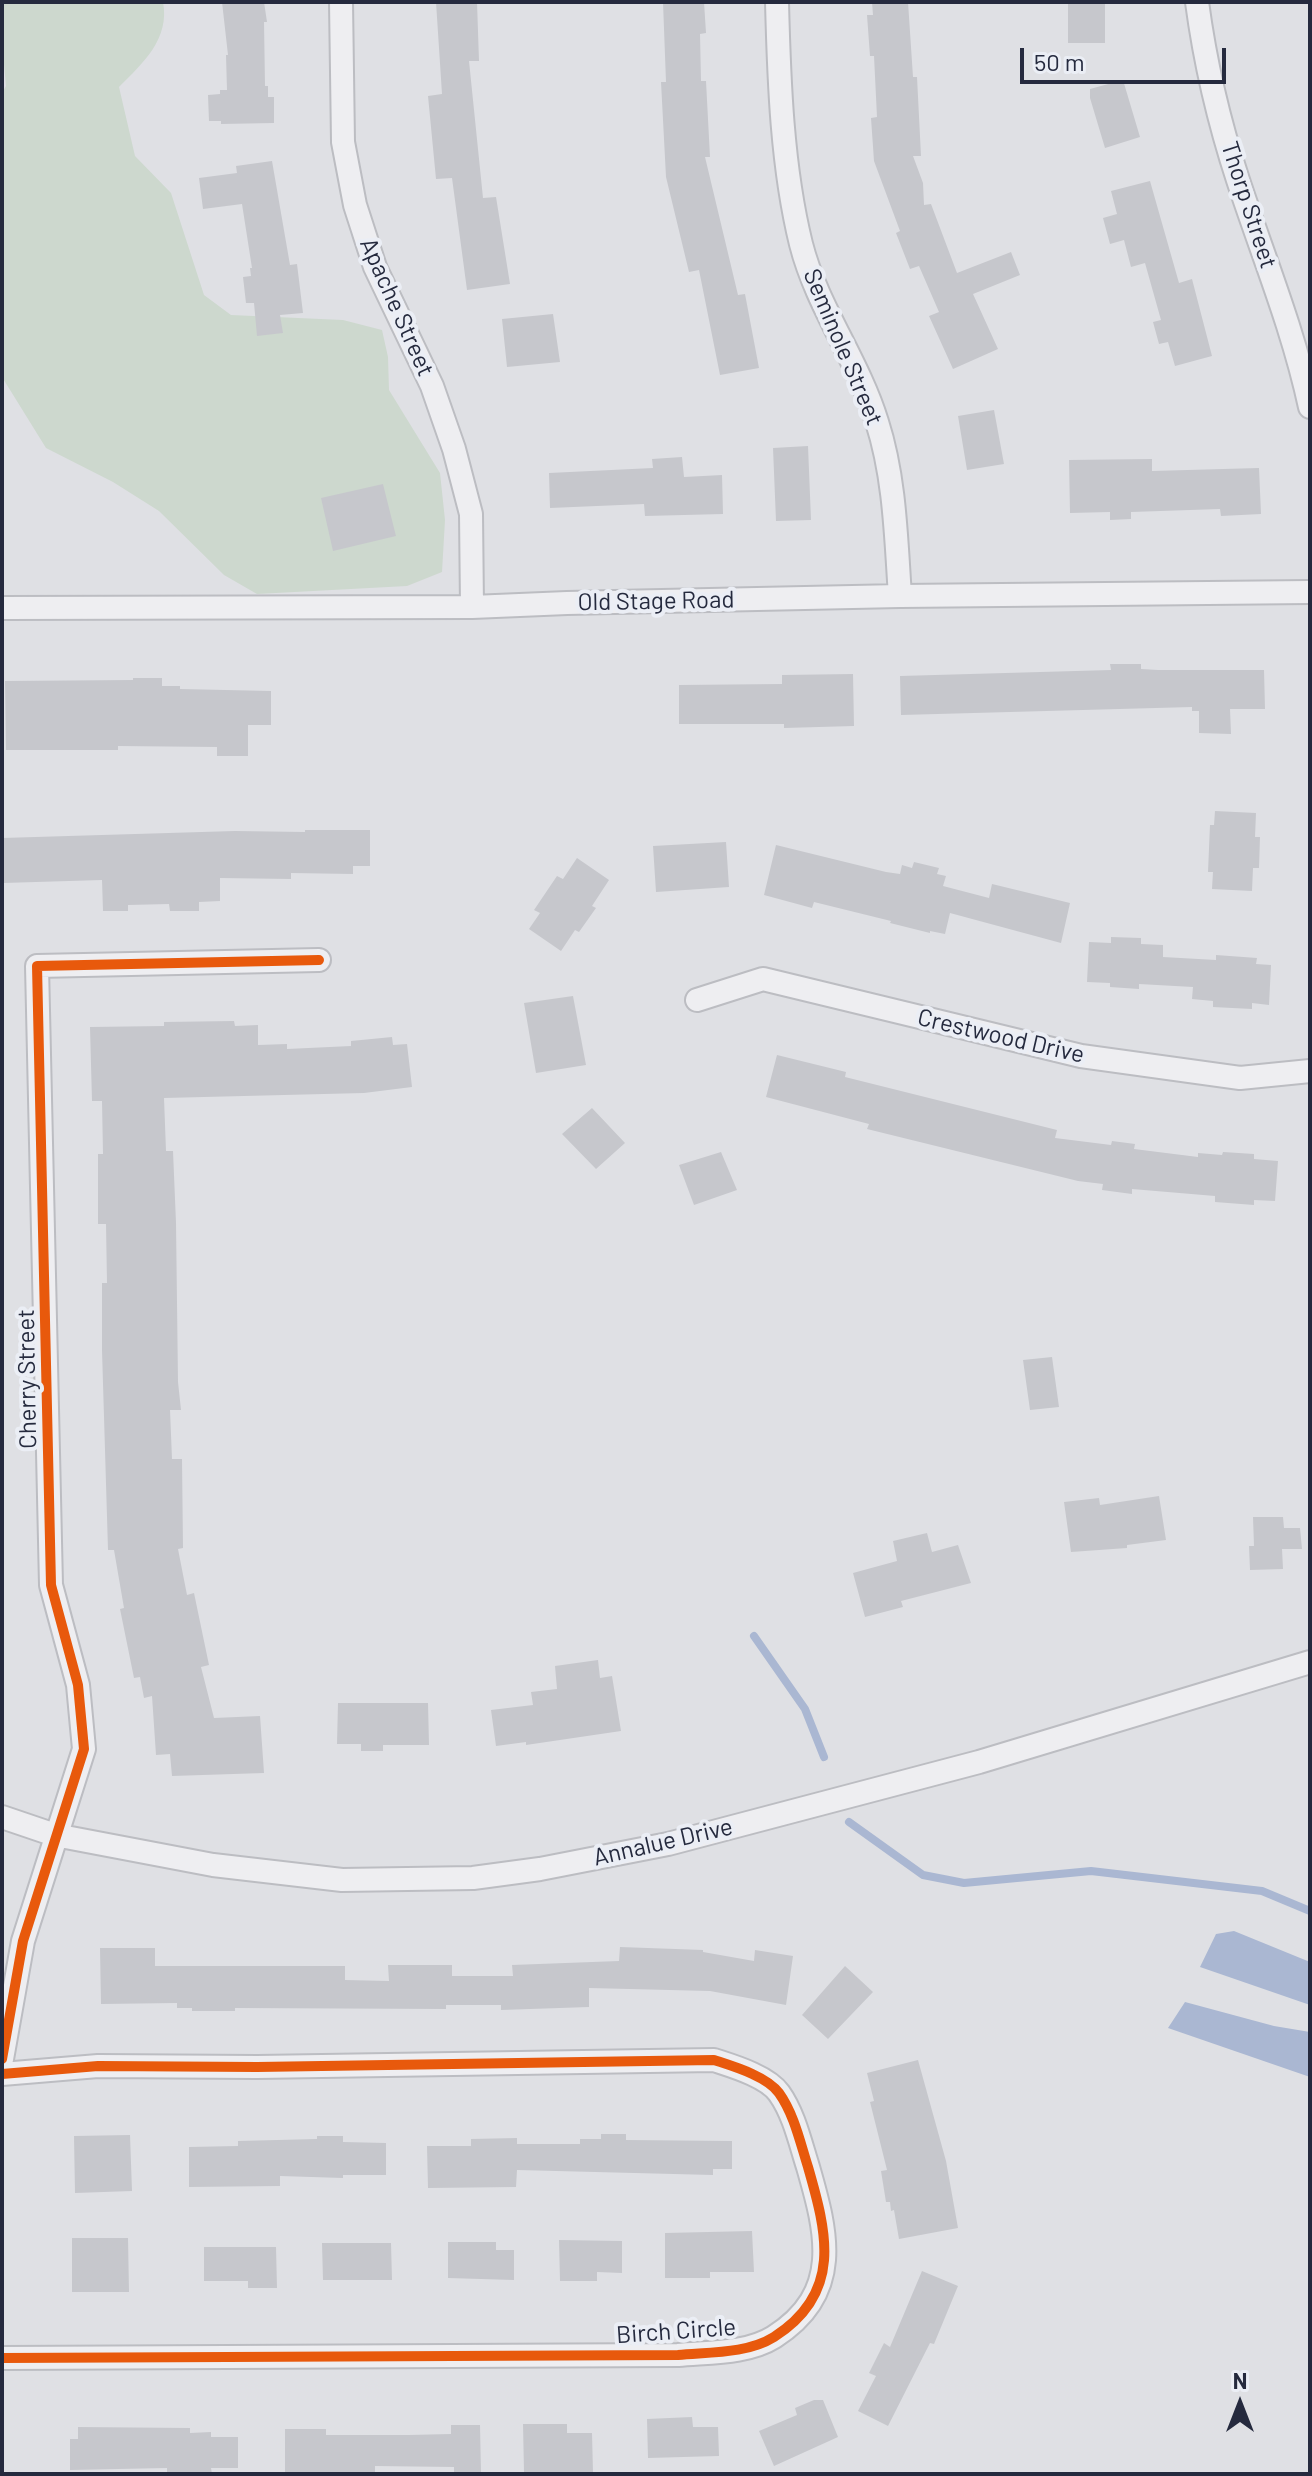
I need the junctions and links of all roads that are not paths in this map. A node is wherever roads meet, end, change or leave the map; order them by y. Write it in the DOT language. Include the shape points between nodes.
graph roads {
  1 [pos="341,2"];
  2 [pos="777,2"];
  3 [pos="1197,2"];
  4 [pos="1310,407"];
  5 [pos="1310,592"];
  6 [pos="900,596"];
  7 [pos="472,607"];
  8 [pos="2,608"];
  9 [pos="319,960"];
  10 [pos="697,1000"];
  11 [pos="1310,1071"];
  12 [pos="1310,1662"];
  13 [pos="2,1817"];
  14 [pos="55,1835"];
  15 [pos="2,2059"];
  16 [pos="2,2074"];
  17 [pos="2,2358"];
  1 -- 7 [label="street, Apache Street" via="343,142 355,205 375,267 432,386 454,449 471,514"];
  2 -- 6 [label="street, Seminole Street" via="789,182 802,246 823,306 877,422 891,483"];
  3 -- 4 [label="street, Thorp Street" via="1203,53 1238,179 1282,300"];
  5 -- 6 [label="street, Old Stage Road"];
  6 -- 7 [label="street, Old Stage Road"];
  7 -- 8 [label="street, Old Stage Road"];
  9 -- 14 [label="street, Cherry Street" via="37,966 51,1585 78,1685 84,1749"];
  10 -- 11 [label="street, Crestwood Drive" via="763,979 1081,1056 1240,1078"];
  12 -- 14 [label="street, Annalue Drive" via="979,1762 668,1844 540,1869 473,1878 342,1880 213,1865"];
  13 -- 14 [label="street, Annalue Drive"];
  14 -- 15 [label="street, Cherry Street" via="23,1941"];
  16 -- 17 [label="street, Birch Circle" via="98,2066 714,2060 778,2090 795,2124 827,2250 819,2284 800,2316 772,2338 741,2349 678,2355"];
}
